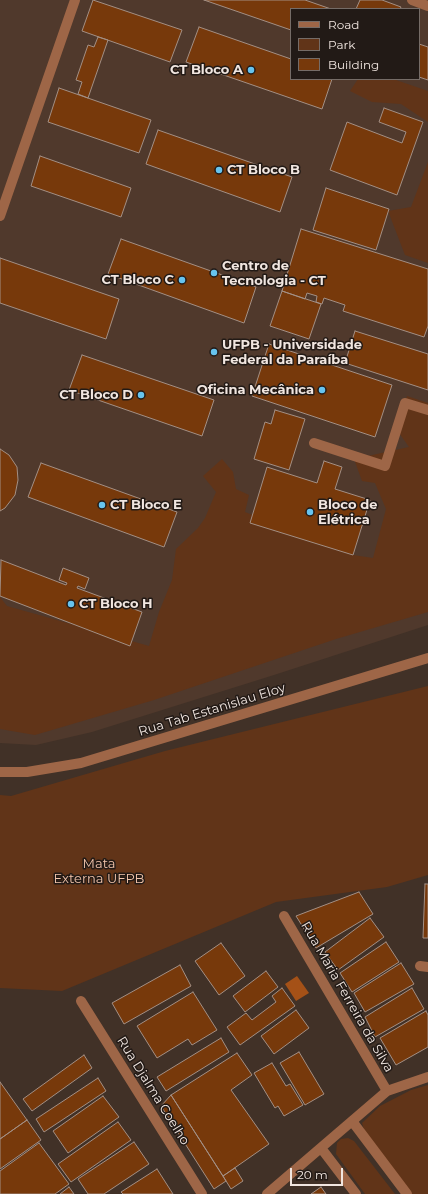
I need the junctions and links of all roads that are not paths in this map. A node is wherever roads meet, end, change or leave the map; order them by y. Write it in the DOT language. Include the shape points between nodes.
graph roads {
  1 [pos="75,0"];
  2 [pos="412,0"];
  3 [pos="428,6"];
  4 [pos="0,216"];
  5 [pos="428,410"];
  6 [pos="314,443"];
  7 [pos="428,658"];
  8 [pos="0,772"];
  9 [pos="284,916"];
  10 [pos="81,1001"];
  11 [pos="428,1077"];
  12 [pos="387,1091"];
  13 [pos="352,1122"];
  14 [pos="321,1148"];
  15 [pos="202,1194"];
  16 [pos="267,1194"];
  17 [pos="356,1194"];
  18 [pos="407,1194"];
  1 -- 4 [label="street"];
  2 -- 3 [label="street"];
  5 -- 6 [label="street" via="405,403 385,466"];
  7 -- 8 [label="street, Rua Tab Estanislau Eloy" via="81,763 27,772"];
  9 -- 12 [label="street, Rua Maria Ferreira da Silva"];
  10 -- 15 [label="street, Rua Djalma Coelho"];
  11 -- 12 [label="street"];
  12 -- 13 [label="street"];
  13 -- 14 [label="street"];
  13 -- 18 [label="street"];
  14 -- 16 [label="street"];
  14 -- 17 [label="street"];
}
